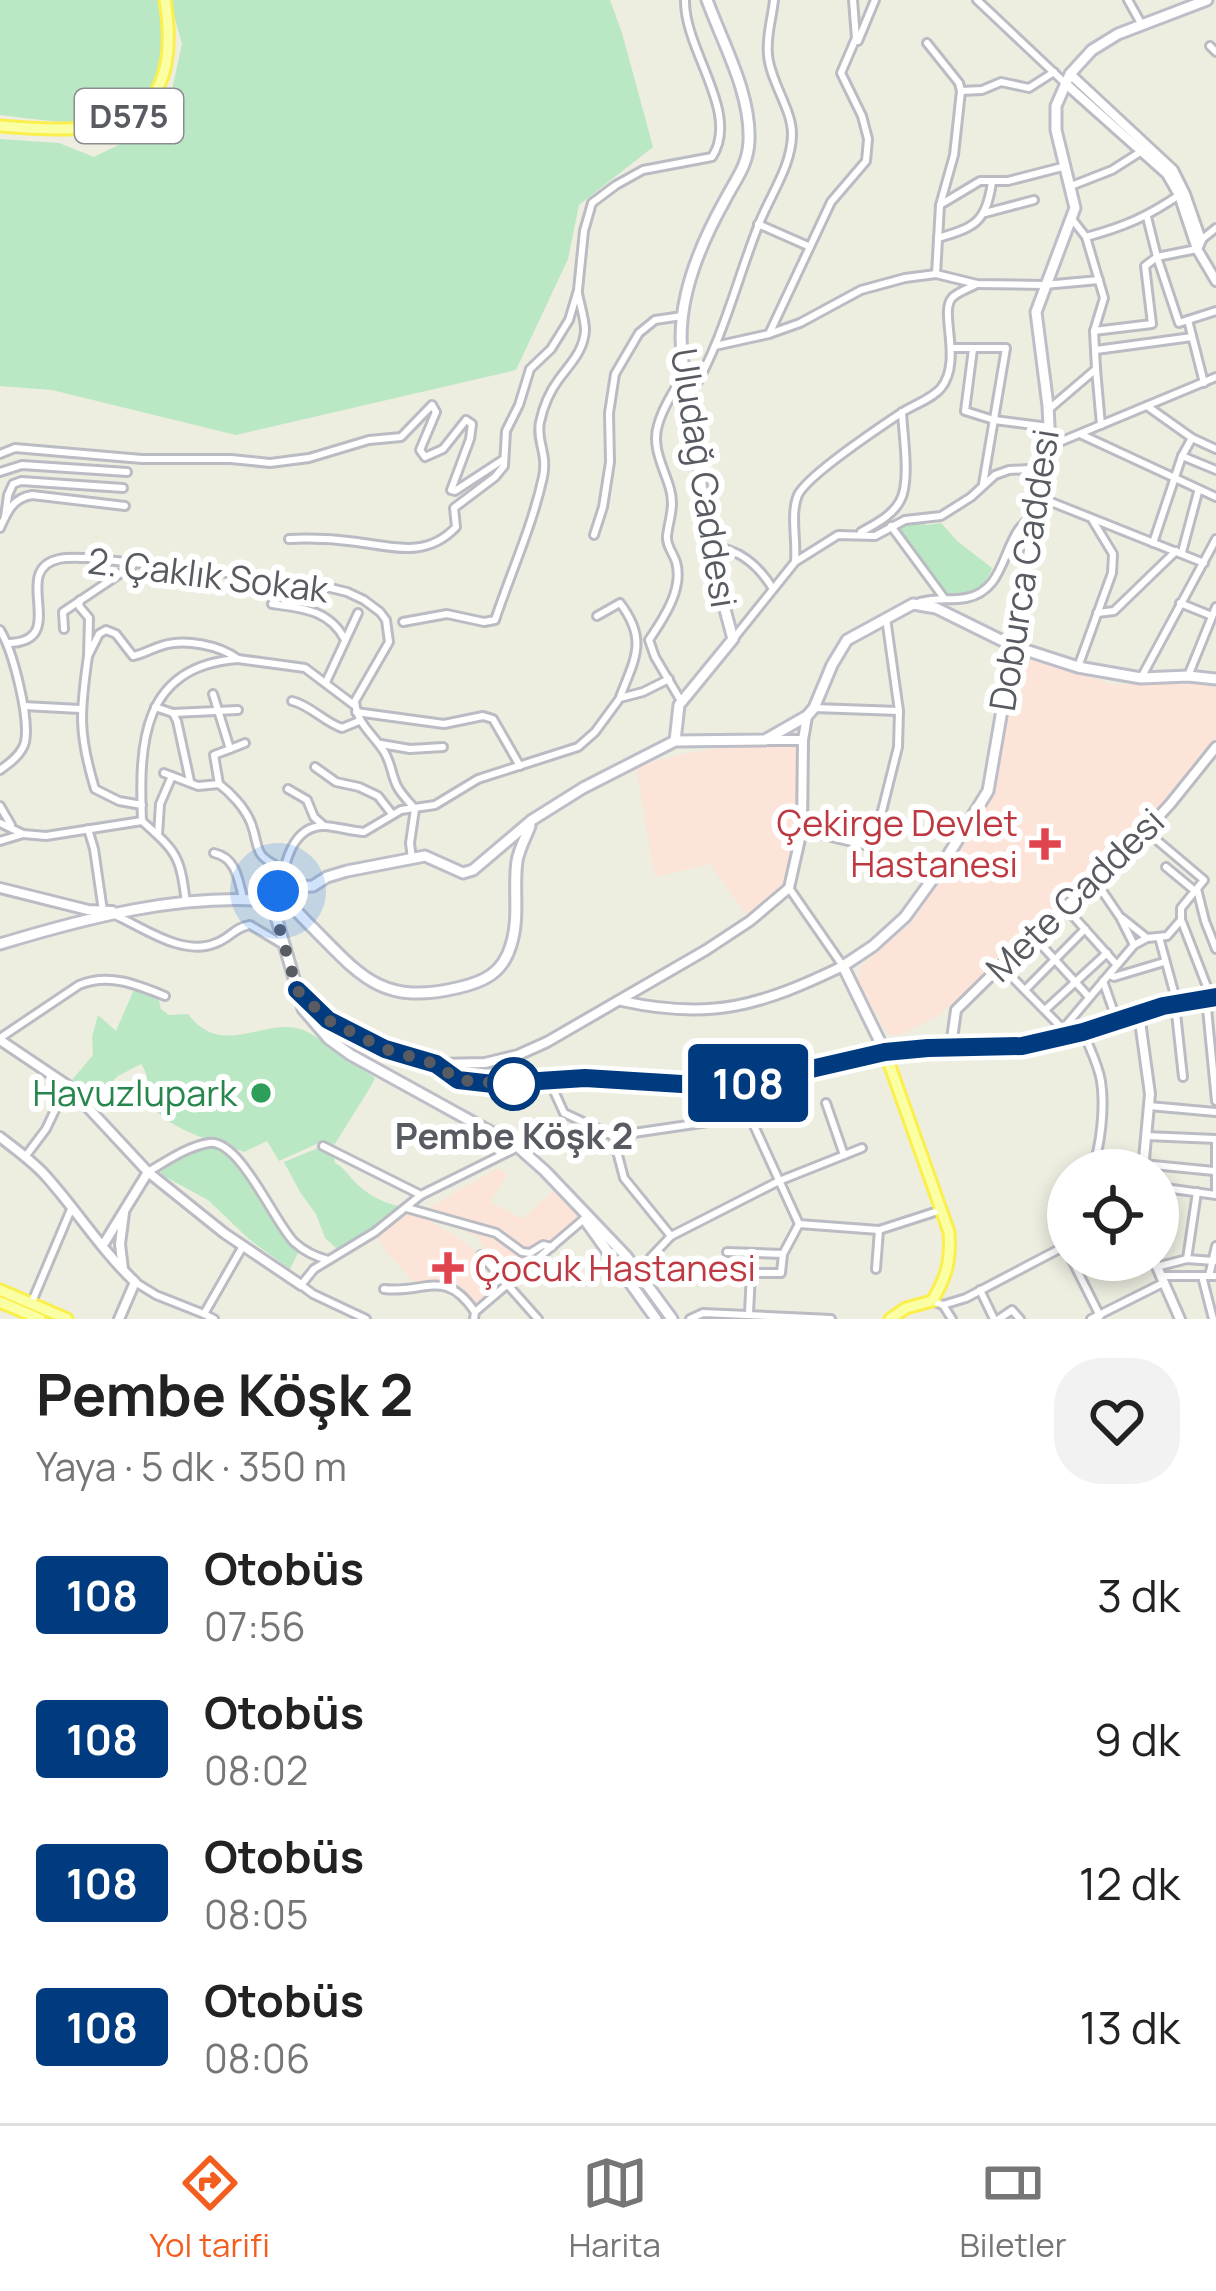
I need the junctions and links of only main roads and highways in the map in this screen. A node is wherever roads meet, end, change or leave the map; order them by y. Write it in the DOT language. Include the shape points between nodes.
graph roads {
  1 [pos="165,0"];
  2 [pos="707,0"];
  3 [pos="1208,0"];
  4 [pos="1180,5"];
  5 [pos="0,126"];
  6 [pos="1013,646"];
  7 [pos="1216,679"];
  8 [pos="675,741"];
  9 [pos="532,820"];
  10 [pos="503,844"];
  11 [pos="517,859"];
  12 [pos="278,898"];
  13 [pos="0,944"];
  14 [pos="297,990"];
  15 [pos="1211,997"];
  16 [pos="885,1052"];
  17 [pos="568,1196"];
  18 [pos="0,1290"];
  19 [pos="0,1302"];
  20 [pos="18,1315"];
  21 [pos="40,1319"];
  22 [pos="67,1319"];
  23 [pos="656,1319"];
  24 [pos="672,1319"];
  25 [pos="890,1319"];
  1 -- 5 [label="main road, D575" via="168,62 147,104 106,126"];
  2 -- 8 [label="main road, Uludağ Caddesi" via="748,114 749,146 696,260 680,337 708,547 733,639 681,701"];
  3 -- 4 [label="main road"];
  4 -- 6 [label="main road, Doburca Caddesi" via="1092,50 1056,106 1075,208 1036,312 1050,446"];
  6 -- 7 [label="main road" via="1141,678"];
  6 -- 8 [label="main road" via="962,618 913,604 841,648 811,712 766,740"];
  6 -- 16 [label="main road, Doburca Caddesi" via="988,791 905,917 843,966"];
  8 -- 9 [label="main road"];
  9 -- 10 [label="main road"];
  9 -- 11 [label="main road"];
  10 -- 11 [label="main road"];
  10 -- 12 [label="main road" via="473,870 425,856 290,887"];
  11 -- 12 [label="main road" via="517,914 503,965 477,984 438,992 397,994 375,985"];
  12 -- 13 [label="main road" via="109,913"];
  12 -- 14 [label="main road"];
  14 -- 16 [label="main road" via="354,1035 472,1083 735,1084"];
  14 -- 17 [label="main road" via="329,1039 518,1147"];
  15 -- 16 [label="main road" via="1022,1046"];
  16 -- 25 [label="main road" via="950,1232 937,1303 906,1307"];
  17 -- 23 [label="main road"];
  17 -- 24 [label="main road"];
  18 -- 22 [label="main road"];
  19 -- 20 [label="main road"];
  20 -- 21 [label="main road"];
}
